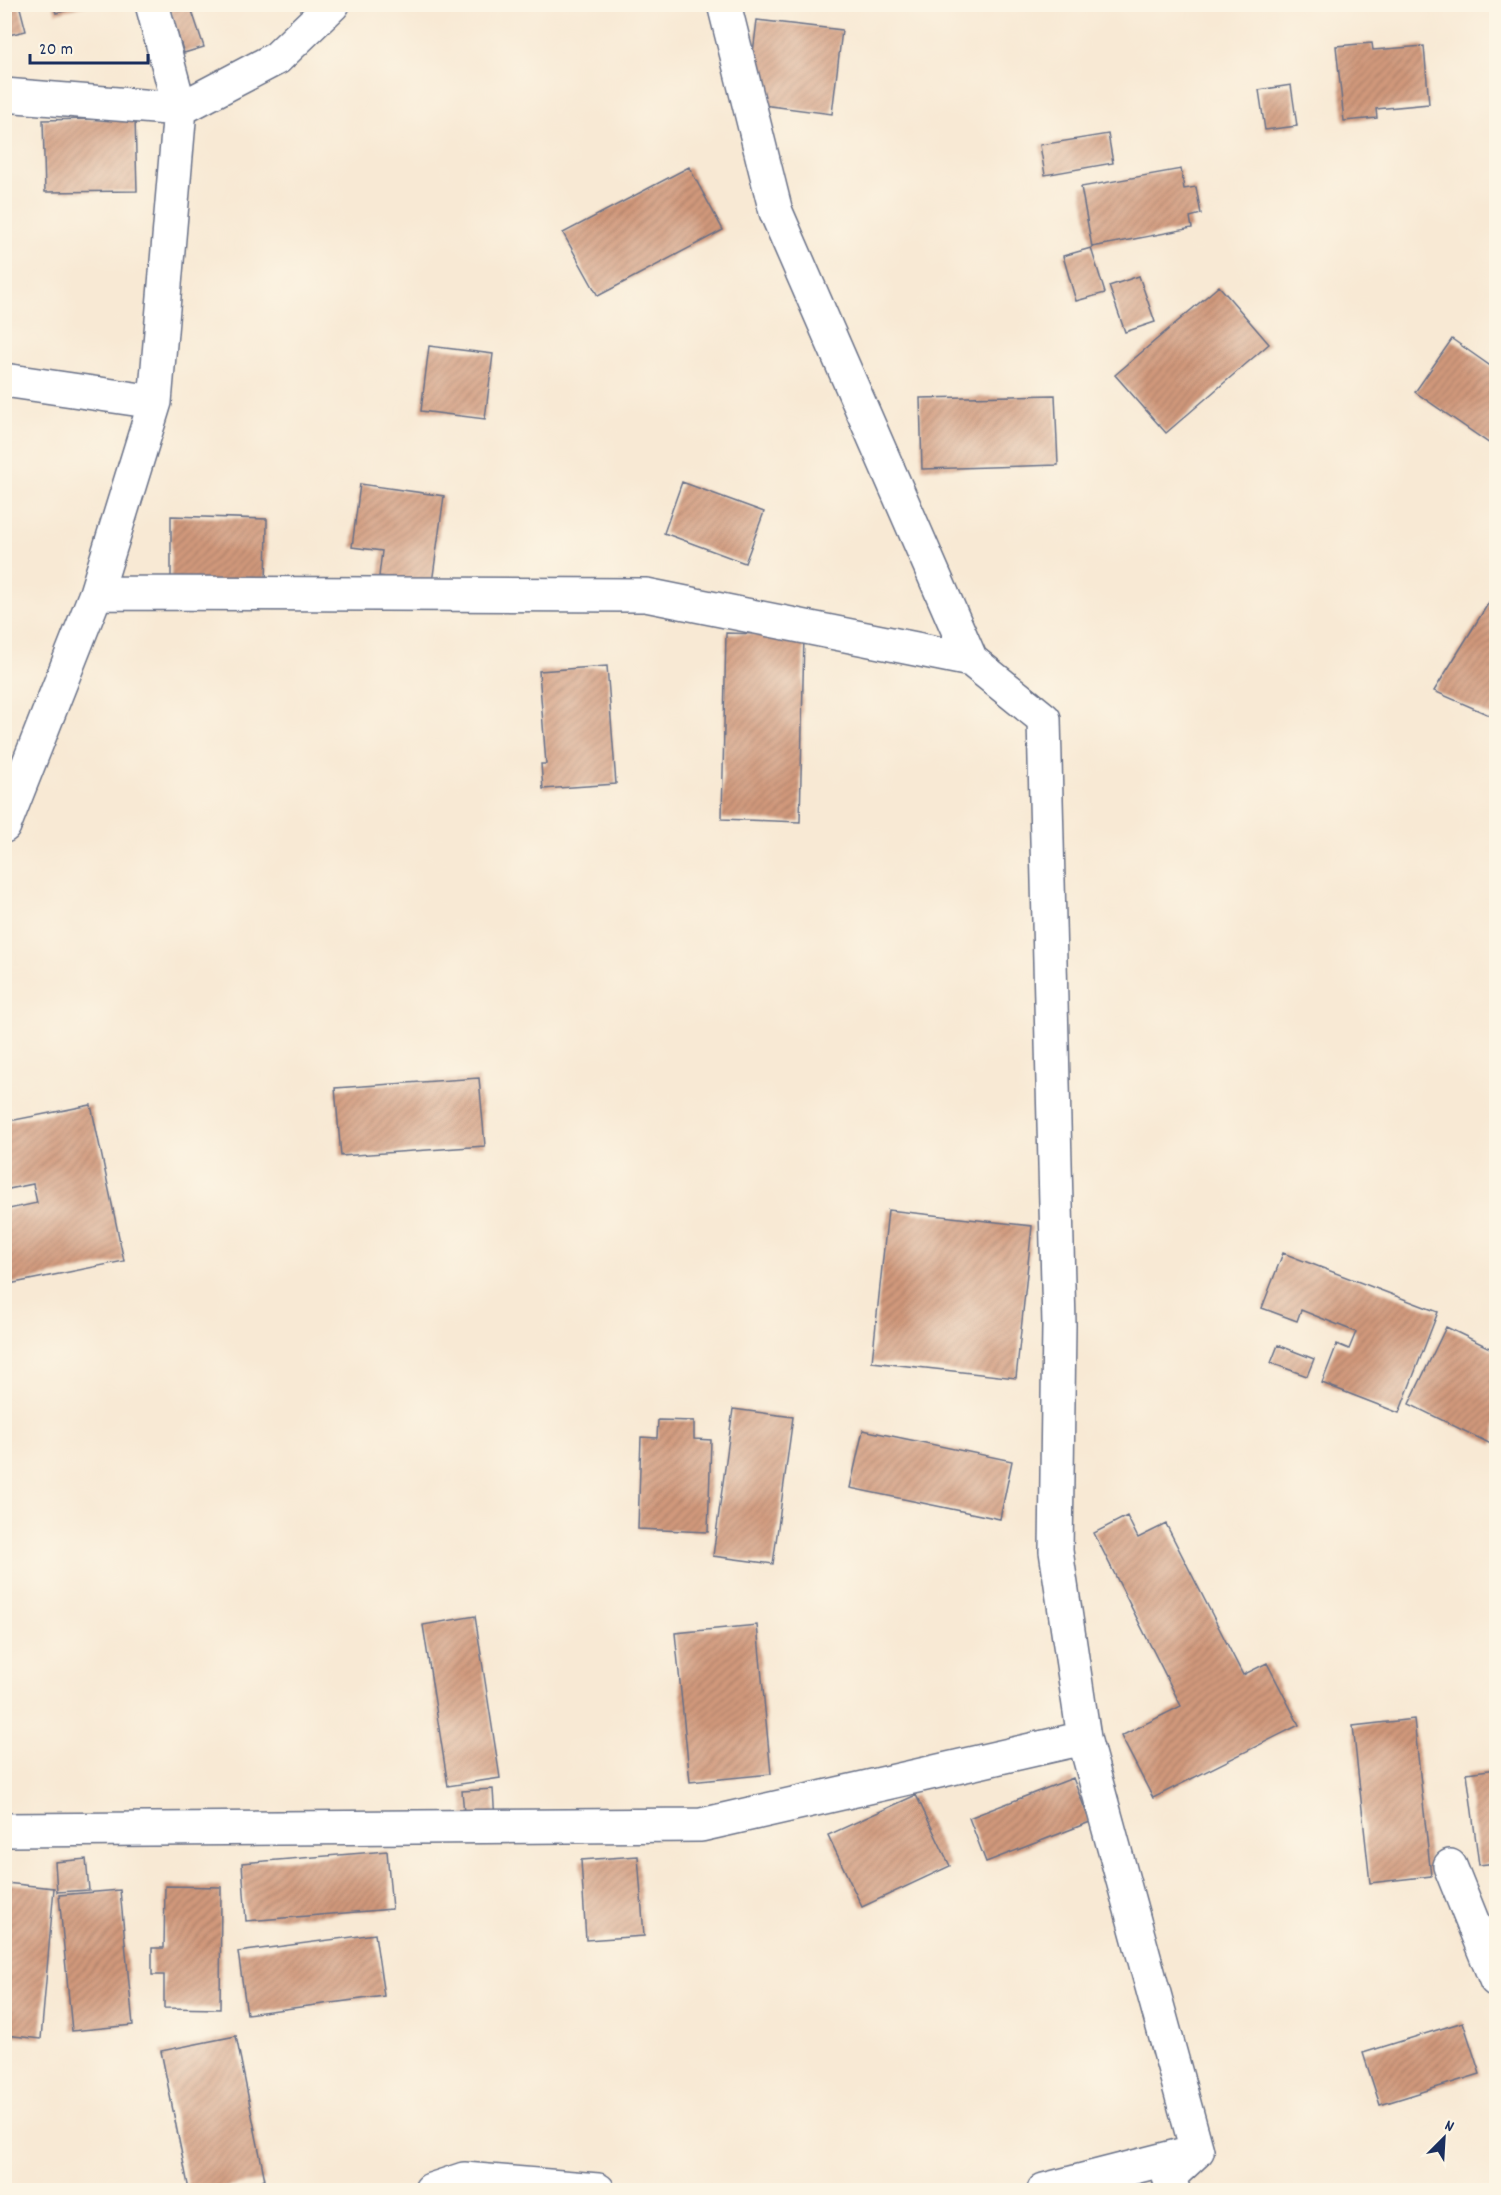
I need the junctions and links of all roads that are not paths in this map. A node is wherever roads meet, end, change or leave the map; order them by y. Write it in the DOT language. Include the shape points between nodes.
graph roads {
  1 [pos="152,4"];
  2 [pos="333,4"];
  3 [pos="724,4"];
  4 [pos="4,95"];
  5 [pos="180,109"];
  6 [pos="4,380"];
  7 [pos="154,402"];
  8 [pos="96,593"];
  9 [pos="971,660"];
  10 [pos="4,826"];
  11 [pos="1084,1738"];
  12 [pos="4,1830"];
  13 [pos="1450,1866"];
  14 [pos="1497,1980"];
  15 [pos="1197,2151"];
  16 [pos="431,2190"];
  17 [pos="598,2190"];
  18 [pos="1044,2190"];
  19 [pos="1173,2190"];
  1 -- 5 [label="street"];
  2 -- 5 [label="street" via="277,58"];
  3 -- 9 [label="street" via="776,212"];
  4 -- 5 [label="street"];
  5 -- 7 [label="street"];
  6 -- 7 [label="street"];
  7 -- 8 [label="street"];
  8 -- 9 [label="street" via="646,595"];
  8 -- 10 [label="street"];
  9 -- 11 [label="street" via="1044,718 1058,1313 1056,1551"];
  11 -- 12 [label="street" via="701,1825"];
  11 -- 15 [label="street"];
  13 -- 14 [label="street"];
  15 -- 18 [label="street"];
  15 -- 19 [label="street" via="1169,2177"];
  16 -- 17 [label="street" via="464,2178"];
}
